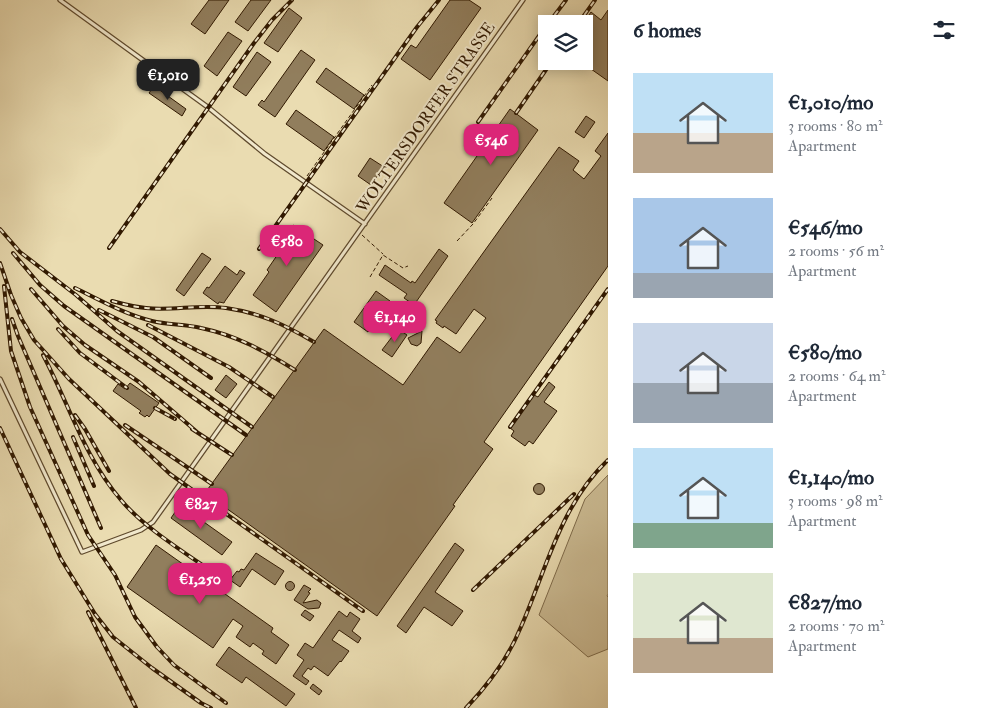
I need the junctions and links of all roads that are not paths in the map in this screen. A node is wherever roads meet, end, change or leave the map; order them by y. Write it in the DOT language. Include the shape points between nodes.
graph roads {
  1 [pos="60,0"];
  2 [pos="523,0"];
  3 [pos="365,224"];
  4 [pos="0,379"];
  1 -- 3 [label="lane, WOLTERSDORFER STRASSE" via="209,108 265,154"];
  2 -- 3 [label="lane, WOLTERSDORFER STRASSE"];
  3 -- 4 [label="lane, WOLTERSDORFER STRASSE" via="183,482 153,522 141,530 82,552"];
}
